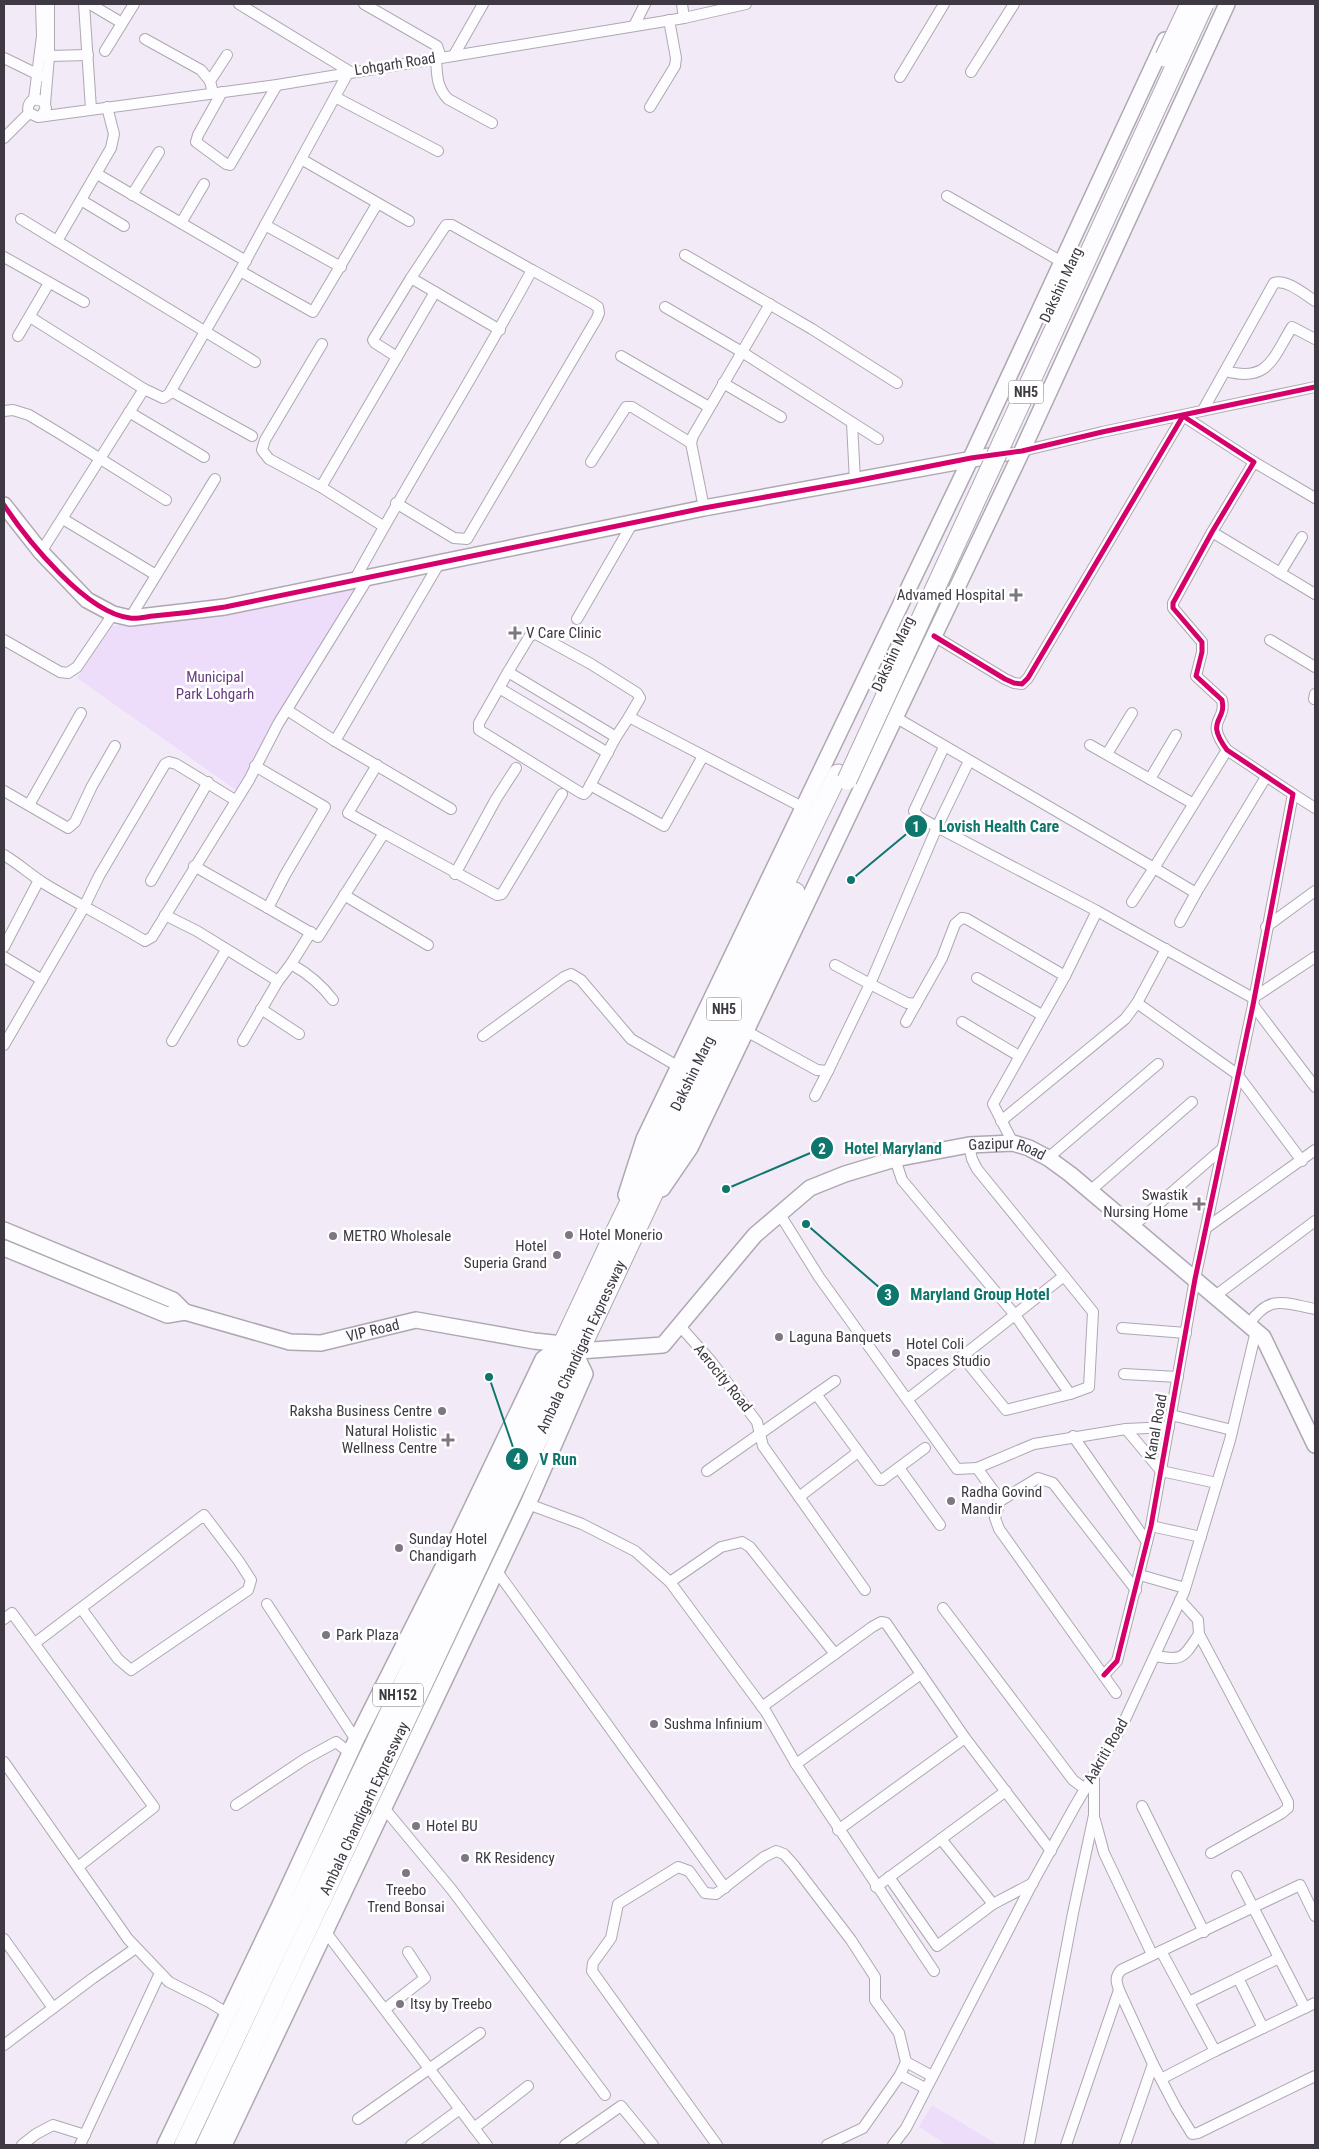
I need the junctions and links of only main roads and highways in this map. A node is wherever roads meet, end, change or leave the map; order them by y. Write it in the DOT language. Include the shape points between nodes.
graph roads {
  1 [pos="1190,4"];
  2 [pos="1204,4"];
  3 [pos="842,777"];
  4 [pos="638,1225"];
  5 [pos="610,1244"];
  6 [pos="573,1351"];
  7 [pos="184,2145"];
  8 [pos="206,2145"];
  1 -- 3 [label="highway, Dakshin Marg / NH5, bridge"];
  2 -- 3 [label="highway, NH5, bridge"];
  3 -- 4 [label="highway, NH5"];
  3 -- 5 [label="highway, Dakshin Marg / NH5"];
  4 -- 6 [label="highway, Ambala Chandigarh Expressway / NH152"];
  5 -- 6 [label="highway, Ambala Chandigarh Expressway / NH152"];
  6 -- 7 [label="highway, Ambala Chandigarh Expressway / NH152"];
  6 -- 8 [label="highway, Ambala Chandigarh Expressway / NH152"];
}
